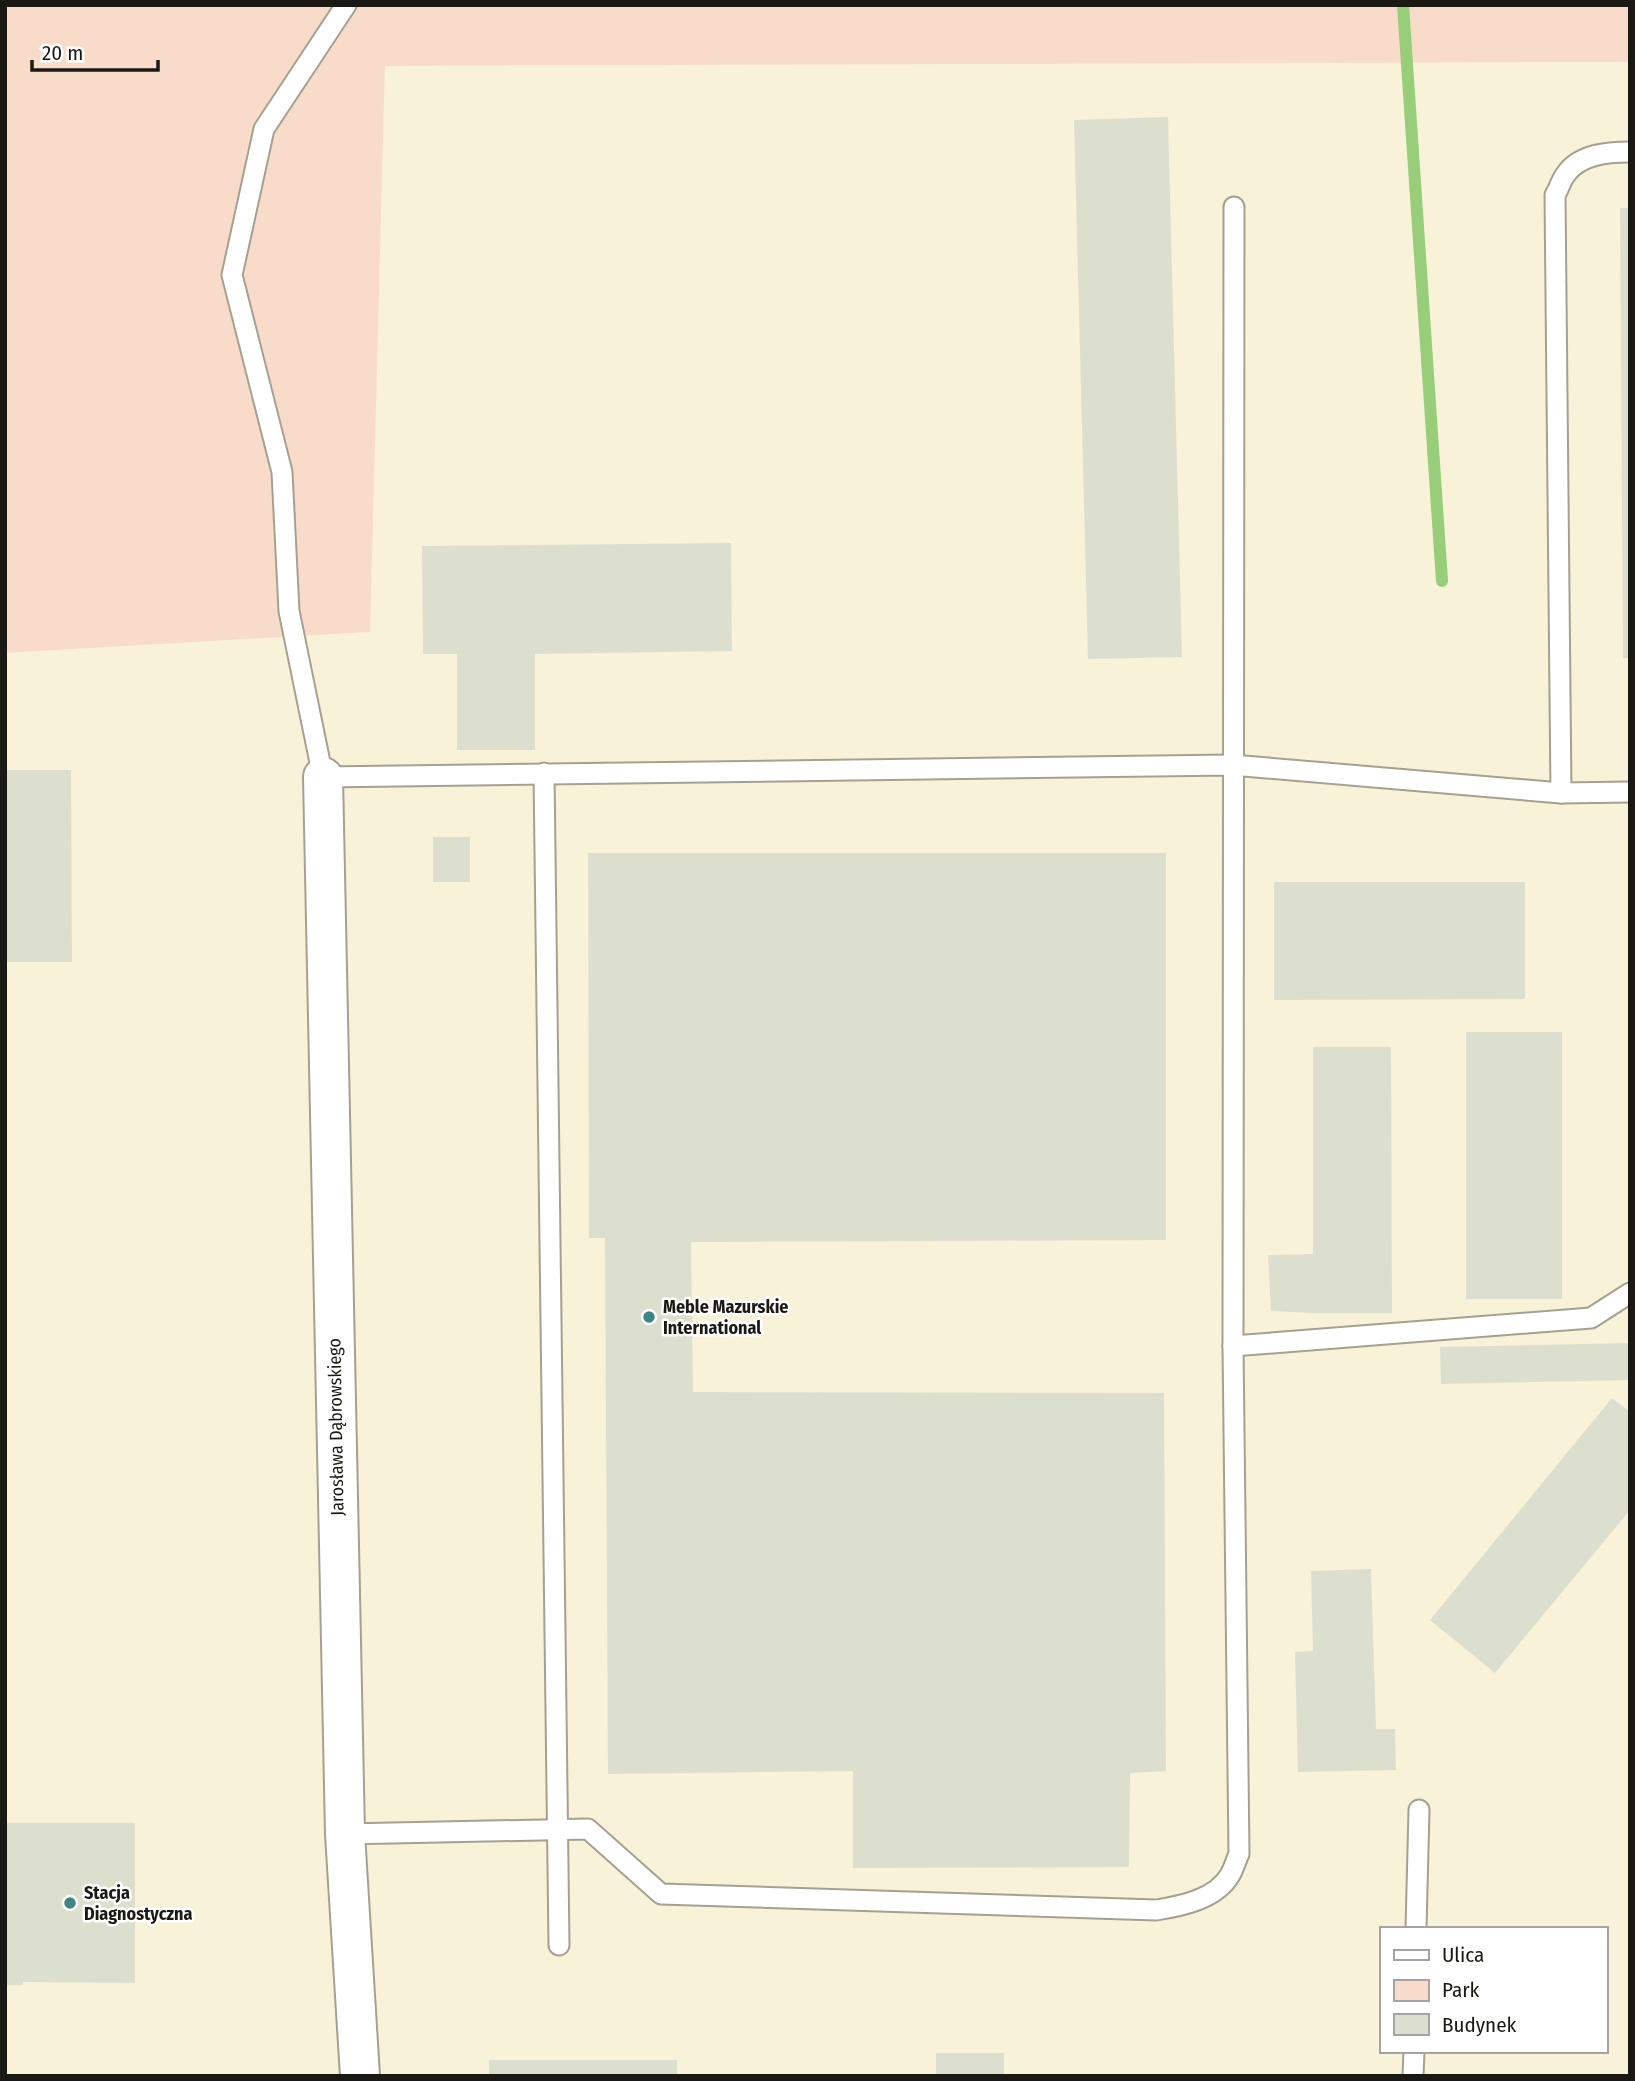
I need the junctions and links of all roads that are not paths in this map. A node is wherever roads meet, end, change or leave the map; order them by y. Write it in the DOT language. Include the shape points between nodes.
graph roads {
  1 [pos="346,5"];
  2 [pos="1630,152"];
  3 [pos="1234,208"];
  4 [pos="1232,765"];
  5 [pos="544,773"];
  6 [pos="323,777"];
  7 [pos="1630,792"];
  8 [pos="1561,793"];
  9 [pos="1630,1293"];
  10 [pos="1233,1346"];
  11 [pos="1419,1810"];
  12 [pos="556,1828"];
  13 [pos="345,1834"];
  14 [pos="1416,1927"];
  15 [pos="559,1945"];
  16 [pos="1414,2053"];
  17 [pos="360,2076"];
  18 [pos="1413,2076"];
  1 -- 6 [label="lane" via="264,129 232,275 282,472 289,611"];
  2 -- 8 [label="lane" via="1606,152 1584,160 1566,173 1555,195"];
  3 -- 4 [label="lane"];
  4 -- 5 [label="lane"];
  4 -- 8 [label="lane"];
  4 -- 10 [label="lane"];
  5 -- 6 [label="lane"];
  5 -- 12 [label="lane"];
  6 -- 13 [label="street, Jarosława Dąbrowskiego"];
  7 -- 8 [label="lane"];
  9 -- 10 [label="lane" via="1591,1318"];
  10 -- 12 [label="lane" via="1239,1854 1230,1876 1212,1893 1182,1906 1156,1910 661,1894 588,1829"];
  11 -- 14 [label="lane"];
  12 -- 13 [label="lane"];
  12 -- 15 [label="lane"];
  13 -- 17 [label="street, Jarosława Dąbrowskiego"];
  16 -- 18 [label="lane"];
}
